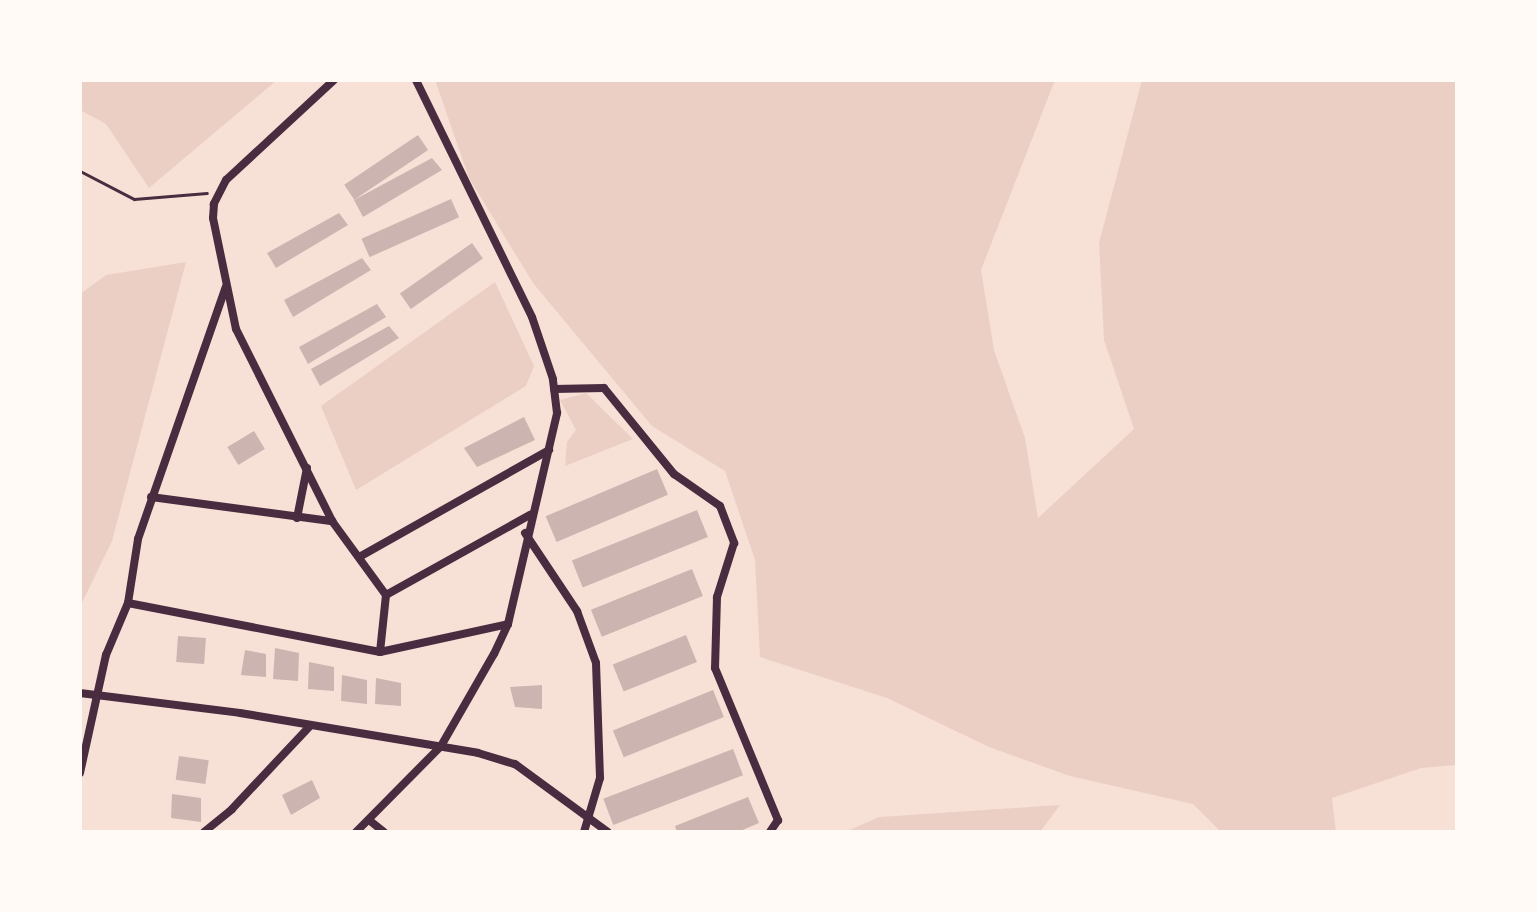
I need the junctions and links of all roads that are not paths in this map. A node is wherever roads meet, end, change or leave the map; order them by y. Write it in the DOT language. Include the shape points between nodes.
graph roads {
  1 [pos="334,80"];
  2 [pos="416,80"];
  3 [pos="226,286"];
  4 [pos="554,389"];
  5 [pos="549,450"];
  6 [pos="307,466"];
  7 [pos="151,497"];
  8 [pos="530,515"];
  9 [pos="297,518"];
  10 [pos="332,521"];
  11 [pos="525,533"];
  12 [pos="361,556"];
  13 [pos="386,595"];
  14 [pos="128,603"];
  15 [pos="508,624"];
  16 [pos="380,652"];
  17 [pos="96,692"];
  18 [pos="80,693"];
  19 [pos="310,726"];
  20 [pos="441,746"];
  21 [pos="80,773"];
  22 [pos="369,820"];
  23 [pos="591,821"];
  24 [pos="204,832"];
  25 [pos="356,832"];
  26 [pos="384,832"];
  27 [pos="584,832"];
  28 [pos="608,832"];
  29 [pos="770,832"];
  1 -- 3 [label="street" via="219,192 213,218"];
  2 -- 4 [label="street" via="532,317"];
  3 -- 6 [label="street" via="236,329"];
  3 -- 7 [label="street"];
  4 -- 5 [label="street" via="557,413"];
  4 -- 29 [label="street" via="604,388 674,474 720,506 734,543 717,597 715,668 778,820"];
  5 -- 8 [label="street"];
  5 -- 12 [label="street"];
  6 -- 9 [label="street"];
  6 -- 10 [label="street"];
  7 -- 9 [label="street"];
  7 -- 14 [label="street"];
  8 -- 11 [label="street"];
  8 -- 13 [label="street"];
  9 -- 10 [label="street"];
  10 -- 12 [label="street"];
  11 -- 15 [label="street"];
  11 -- 23 [label="street" via="577,611 596,663 600,778"];
  12 -- 13 [label="street"];
  13 -- 16 [label="street"];
  14 -- 16 [label="street"];
  14 -- 17 [label="street"];
  15 -- 16 [label="street"];
  15 -- 20 [label="street"];
  17 -- 18 [label="street"];
  17 -- 19 [label="street"];
  17 -- 21 [label="street"];
  19 -- 20 [label="street"];
  19 -- 24 [label="street"];
  20 -- 22 [label="street"];
  20 -- 23 [label="street" via="515,764"];
  22 -- 25 [label="street"];
  22 -- 26 [label="street"];
  23 -- 27 [label="street"];
  23 -- 28 [label="street"];
}
